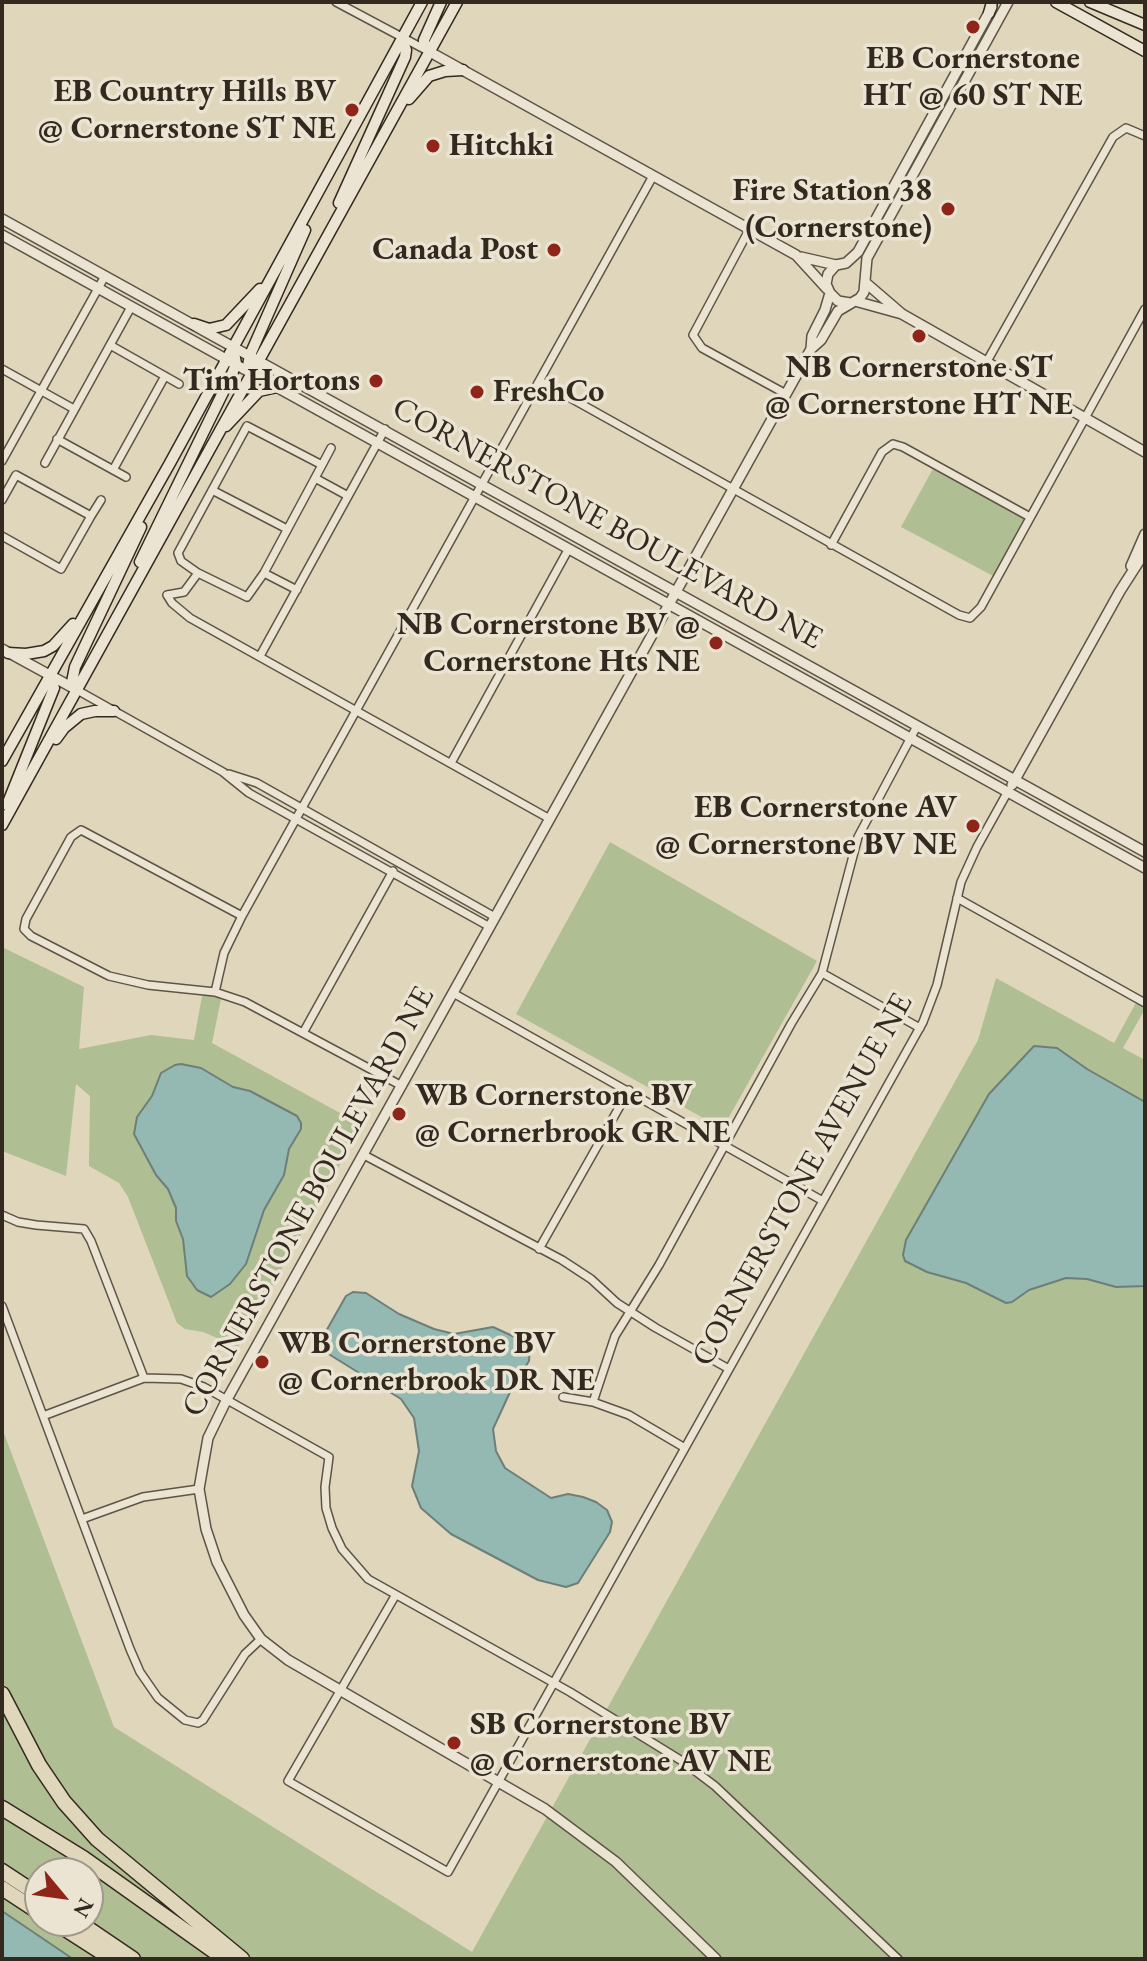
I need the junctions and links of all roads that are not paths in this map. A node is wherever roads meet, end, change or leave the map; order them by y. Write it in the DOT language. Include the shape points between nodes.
graph roads {
  1 [pos="336,2"];
  2 [pos="422,2"];
  3 [pos="441,2"];
  4 [pos="457,2"];
  5 [pos="1008,2"];
  6 [pos="1056,2"];
  7 [pos="1090,2"];
  8 [pos="1109,2"];
  9 [pos="992,6"];
  10 [pos="1145,24"];
  11 [pos="402,38"];
  12 [pos="1145,51"];
  13 [pos="430,52"];
  14 [pos="463,70"];
  15 [pos="387,130"];
  16 [pos="1145,136"];
  17 [pos="331,169"];
  18 [pos="653,176"];
  19 [pos="2,219"];
  20 [pos="749,230"];
  21 [pos="2,235"];
  22 [pos="326,239"];
  23 [pos="796,255"];
  24 [pos="841,264"];
  25 [pos="276,269"];
  26 [pos="105,276"];
  27 [pos="865,277"];
  28 [pos="98,289"];
  29 [pos="828,291"];
  30 [pos="852,302"];
  31 [pos="131,307"];
  32 [pos="1145,309"];
  33 [pos="902,314"];
  34 [pos="194,324"];
  35 [pos="110,345"];
  36 [pos="233,346"];
  37 [pos="811,349"];
  38 [pos="254,357"];
  39 [pos="231,361"];
  40 [pos="986,363"];
  41 [pos="2,369"];
  42 [pos="251,372"];
  43 [pos="165,376"];
  44 [pos="540,381"];
  45 [pos="179,384"];
  46 [pos="277,387"];
  47 [pos="41,391"];
  48 [pos="786,394"];
  49 [pos="74,409"];
  50 [pos="1084,418"];
  51 [pos="385,429"];
  52 [pos="57,439"];
  53 [pos="378,443"];
  54 [pos="210,446"];
  55 [pos="331,448"];
  56 [pos="1145,452"];
  57 [pos="2,461"];
  58 [pos="45,463"];
  59 [pos="170,463"];
  60 [pos="322,465"];
  61 [pos="113,470"];
  62 [pos="126,477"];
  63 [pos="315,478"];
  64 [pos="482,485"];
  65 [pos="733,489"];
  66 [pos="212,490"];
  67 [pos="348,496"];
  68 [pos="475,498"];
  69 [pos="2,500"];
  70 [pos="101,500"];
  71 [pos="91,516"];
  72 [pos="1030,517"];
  73 [pos="287,529"];
  74 [pos="1145,534"];
  75 [pos="2,536"];
  76 [pos="831,545"];
  77 [pos="568,550"];
  78 [pos="1145,552"];
  79 [pos="198,573"];
  80 [pos="264,573"];
  81 [pos="297,590"];
  82 [pos="1120,591"];
  83 [pos="675,593"];
  84 [pos="90,604"];
  85 [pos="123,605"];
  86 [pos="668,606"];
  87 [pos="5,651"];
  88 [pos="260,656"];
  89 [pos="50,676"];
  90 [pos="77,690"];
  91 [pos="114,711"];
  92 [pos="357,711"];
  93 [pos="917,726"];
  94 [pos="910,739"];
  95 [pos="2,761"];
  96 [pos="451,763"];
  97 [pos="223,772"];
  98 [pos="31,773"];
  99 [pos="1015,780"];
  100 [pos="1007,793"];
  101 [pos="299,814"];
  102 [pos="2,818"];
  103 [pos="550,819"];
  104 [pos="2,825"];
  105 [pos="1145,852"];
  106 [pos="398,862"];
  107 [pos="1145,868"];
  108 [pos="392,873"];
  109 [pos="957,898"];
  110 [pos="242,916"];
  111 [pos="495,917"];
  112 [pos="490,927"];
  113 [pos="822,973"];
  114 [pos="215,992"];
  115 [pos="453,993"];
  116 [pos="1145,1003"];
  117 [pos="920,1028"];
  118 [pos="303,1033"];
  119 [pos="402,1086"];
  120 [pos="629,1090"];
  121 [pos="726,1145"];
  122 [pos="364,1155"];
  123 [pos="823,1201"];
  124 [pos="2,1215"];
  125 [pos="539,1249"];
  126 [pos="2,1306"];
  127 [pos="630,1311"];
  128 [pos="729,1369"];
  129 [pos="144,1378"];
  130 [pos="563,1397"];
  131 [pos="226,1401"];
  132 [pos="593,1402"];
  133 [pos="43,1416"];
  134 [pos="685,1448"];
  135 [pos="199,1489"];
  136 [pos="82,1519"];
  137 [pos="395,1596"];
  138 [pos="261,1639"];
  139 [pos="554,1683"];
  140 [pos="340,1690"];
  141 [pos="2,1694"];
  142 [pos="499,1781"];
  143 [pos="2,1808"];
  144 [pos="2,1871"];
  145 [pos="24,1885"];
  146 [pos="2,1888"];
  147 [pos="24,1902"];
  148 [pos="78,1937"];
  149 [pos="101,1937"];
  150 [pos="112,1959"];
  151 [pos="133,1959"];
  152 [pos="225,1959"];
  153 [pos="242,1959"];
  154 [pos="716,1959"];
  155 [pos="898,1959"];
  1 -- 11 [label="street"];
  2 -- 11 [label="main road"];
  3 -- 13 [label="main road" via="424,40"];
  4 -- 13 [label="main road"];
  5 -- 27 [label="street" via="867,258"];
  6 -- 12 [label="main road"];
  7 -- 10 [label="main road"];
  8 -- 10 [label="main road"];
  9 -- 24 [label="street" via="858,252"];
  11 -- 13 [label="street"];
  11 -- 17 [label="main road"];
  11 -- 22 [label="main road" via="405,57"];
  13 -- 14 [label="street"];
  13 -- 15 [label="main road"];
  14 -- 15 [label="main road" via="429,76"];
  14 -- 18 [label="street"];
  15 -- 22 [label="main road"];
  16 -- 40 [label="street" via="1126,128 1113,137"];
  17 -- 25 [label="main road"];
  17 -- 38 [label="main road"];
  18 -- 20 [label="street"];
  18 -- 44 [label="street"];
  19 -- 26 [label="street, CORNERSTONE BOULEVARD NE"];
  20 -- 23 [label="street"];
  20 -- 48 [label="street" via="693,335 702,348"];
  21 -- 28 [label="street, CORNERSTONE BOULEVARD NE"];
  22 -- 38 [label="main road"];
  23 -- 24 [label="street"];
  23 -- 29 [label="street"];
  24 -- 27 [label="street" via="853,264"];
  24 -- 29 [label="street" via="828,274"];
  25 -- 34 [label="main road" via="226,325 209,329"];
  25 -- 36 [label="main road"];
  26 -- 28 [label="street"];
  26 -- 34 [label="street, CORNERSTONE BOULEVARD NE"];
  27 -- 30 [label="street" via="864,292"];
  27 -- 33 [label="street"];
  28 -- 31 [label="street, CORNERSTONE BOULEVARD NE"];
  28 -- 47 [label="street"];
  29 -- 30 [label="street" via="838,301"];
  29 -- 37 [label="street"];
  30 -- 33 [label="street"];
  30 -- 37 [label="street" via="838,311"];
  31 -- 35 [label="street"];
  31 -- 39 [label="street, CORNERSTONE BOULEVARD NE"];
  32 -- 50 [label="street"];
  33 -- 40 [label="street"];
  34 -- 36 [label="street, CORNERSTONE BOULEVARD NE"];
  35 -- 43 [label="street"];
  35 -- 49 [label="street"];
  36 -- 38 [label="street, CORNERSTONE BOULEVARD NE"];
  36 -- 39 [label="main road"];
  37 -- 48 [label="street"];
  38 -- 42 [label="main road" via="248,366"];
  38 -- 51 [label="street, CORNERSTONE BOULEVARD NE"];
  39 -- 42 [label="street, CORNERSTONE BOULEVARD NE"];
  39 -- 59 [label="main road"];
  39 -- 85 [label="main road"];
  40 -- 50 [label="street"];
  41 -- 47 [label="street"];
  42 -- 46 [label="street, CORNERSTONE BOULEVARD NE"];
  42 -- 54 [label="main road"];
  43 -- 45 [label="street"];
  43 -- 61 [label="street"];
  44 -- 64 [label="street"];
  44 -- 65 [label="street"];
  46 -- 53 [label="street, CORNERSTONE BOULEVARD NE"];
  46 -- 54 [label="main road" via="253,396"];
  47 -- 49 [label="street"];
  47 -- 57 [label="street"];
  48 -- 65 [label="street"];
  49 -- 52 [label="street"];
  50 -- 56 [label="street"];
  50 -- 72 [label="street"];
  51 -- 53 [label="street"];
  51 -- 64 [label="street, CORNERSTONE BOULEVARD NE"];
  52 -- 58 [label="street"];
  52 -- 61 [label="street"];
  53 -- 67 [label="street"];
  53 -- 68 [label="street, CORNERSTONE BOULEVARD NE"];
  54 -- 85 [label="main road"];
  55 -- 60 [label="street"];
  59 -- 84 [label="main road"];
  59 -- 90 [label="main road" via="75,667 72,682"];
  60 -- 63 [label="street"];
  60 -- 66 [label="street" via="247,426"];
  61 -- 62 [label="street"];
  63 -- 67 [label="street"];
  63 -- 73 [label="street"];
  64 -- 68 [label="street"];
  64 -- 83 [label="street, CORNERSTONE BOULEVARD NE"];
  65 -- 76 [label="street"];
  65 -- 83 [label="street"];
  66 -- 73 [label="street"];
  66 -- 79 [label="street" via="178,553"];
  67 -- 81 [label="street"];
  68 -- 77 [label="street, CORNERSTONE BOULEVARD NE"];
  68 -- 92 [label="street"];
  69 -- 71 [label="street" via="16,475"];
  70 -- 71 [label="street"];
  71 -- 75 [label="street" via="61,569"];
  72 -- 76 [label="street" via="893,444 882,452"];
  72 -- 76 [label="street" via="970,618"];
  73 -- 80 [label="street"];
  74 -- 82 [label="street, CORNERSTONE AVENUE NE"];
  77 -- 86 [label="street, CORNERSTONE BOULEVARD NE"];
  77 -- 96 [label="street"];
  78 -- 82 [label="street, CORNERSTONE AVENUE NE"];
  79 -- 80 [label="street" via="247,597"];
  79 -- 88 [label="street" via="184,592 167,595 190,618"];
  80 -- 81 [label="street"];
  81 -- 88 [label="street"];
  82 -- 99 [label="street, CORNERSTONE AVENUE NE"];
  83 -- 86 [label="street"];
  83 -- 93 [label="street, CORNERSTONE BOULEVARD NE"];
  84 -- 87 [label="main road" via="44,651"];
  84 -- 89 [label="main road"];
  85 -- 90 [label="main road"];
  86 -- 94 [label="street, CORNERSTONE BOULEVARD NE"];
  86 -- 103 [label="street, CORNERSTONE BOULEVARD NE"];
  87 -- 89 [label="street"];
  88 -- 92 [label="street"];
  89 -- 90 [label="street"];
  89 -- 95 [label="main road"];
  89 -- 102 [label="main road" via="54,688"];
  90 -- 91 [label="street"];
  90 -- 98 [label="main road"];
  91 -- 97 [label="street"];
  91 -- 98 [label="main road" via="76,717"];
  92 -- 96 [label="street"];
  92 -- 101 [label="street"];
  93 -- 94 [label="street"];
  93 -- 99 [label="street, CORNERSTONE BOULEVARD NE"];
  94 -- 100 [label="street, CORNERSTONE BOULEVARD NE"];
  94 -- 113 [label="street" via="858,837"];
  96 -- 103 [label="street"];
  97 -- 101 [label="street" via="249,793"];
  97 -- 101 [label="street" via="257,783"];
  98 -- 104 [label="main road"];
  99 -- 100 [label="street, CORNERSTONE AVENUE NE"];
  99 -- 105 [label="street, CORNERSTONE BOULEVARD NE"];
  100 -- 107 [label="street, CORNERSTONE BOULEVARD NE"];
  100 -- 109 [label="street, CORNERSTONE AVENUE NE"];
  101 -- 106 [label="street"];
  101 -- 108 [label="street"];
  101 -- 110 [label="street"];
  103 -- 111 [label="street, CORNERSTONE BOULEVARD NE"];
  106 -- 108 [label="street"];
  106 -- 111 [label="street"];
  108 -- 112 [label="street"];
  108 -- 118 [label="street"];
  109 -- 116 [label="street"];
  109 -- 117 [label="street, CORNERSTONE AVENUE NE" via="937,985"];
  110 -- 114 [label="street" via="224,953"];
  110 -- 114 [label="street" via="81,830 71,837 24,924 31,936 109,976"];
  111 -- 112 [label="street, CORNERSTONE BOULEVARD NE"];
  112 -- 115 [label="street, CORNERSTONE BOULEVARD NE"];
  113 -- 117 [label="street"];
  113 -- 121 [label="street"];
  114 -- 118 [label="street"];
  115 -- 119 [label="street, CORNERSTONE BOULEVARD NE"];
  115 -- 120 [label="street"];
  117 -- 123 [label="street, CORNERSTONE AVENUE NE"];
  118 -- 119 [label="street"];
  119 -- 122 [label="street, CORNERSTONE BOULEVARD NE"];
  120 -- 121 [label="street"];
  120 -- 125 [label="street"];
  121 -- 123 [label="street"];
  121 -- 127 [label="street"];
  122 -- 125 [label="street"];
  122 -- 131 [label="street, CORNERSTONE BOULEVARD NE"];
  123 -- 128 [label="street, CORNERSTONE AVENUE NE"];
  124 -- 129 [label="street" via="18,1222 84,1229"];
  125 -- 127 [label="street" via="578,1270"];
  126 -- 133 [label="street"];
  127 -- 128 [label="street"];
  127 -- 132 [label="street" via="615,1336"];
  128 -- 134 [label="street, CORNERSTONE AVENUE NE"];
  129 -- 131 [label="street" via="181,1379"];
  129 -- 133 [label="street"];
  130 -- 132 [label="street"];
  131 -- 135 [label="street, CORNERSTONE BOULEVARD NE" via="208,1438"];
  131 -- 137 [label="street" via="329,1457 326,1508 342,1549 368,1579"];
  132 -- 134 [label="street" via="649,1425"];
  133 -- 136 [label="street"];
  134 -- 139 [label="street, CORNERSTONE AVENUE NE"];
  135 -- 136 [label="street" via="143,1497"];
  135 -- 138 [label="street, CORNERSTONE BOULEVARD NE" via="217,1562"];
  136 -- 138 [label="street" via="140,1672 158,1698 185,1720 203,1720 245,1654"];
  137 -- 139 [label="street"];
  137 -- 140 [label="street"];
  138 -- 140 [label="street, CORNERSTONE BOULEVARD NE"];
  139 -- 142 [label="street, CORNERSTONE AVENUE NE"];
  139 -- 155 [label="street" via="715,1786"];
  140 -- 142 [label="street, CORNERSTONE BOULEVARD NE"];
  140 -- 142 [label="street, CORNERSTONE AVENUE NE" via="288,1781 448,1872"];
  141 -- 153 [label="highway" via="39,1765 97,1839"];
  142 -- 154 [label="street, CORNERSTONE BOULEVARD NE" via="616,1862"];
  143 -- 152 [label="highway" via="83,1858"];
  144 -- 145 [label="highway"];
  146 -- 147 [label="highway"];
  148 -- 150 [label="highway"];
  149 -- 151 [label="highway"];
}
